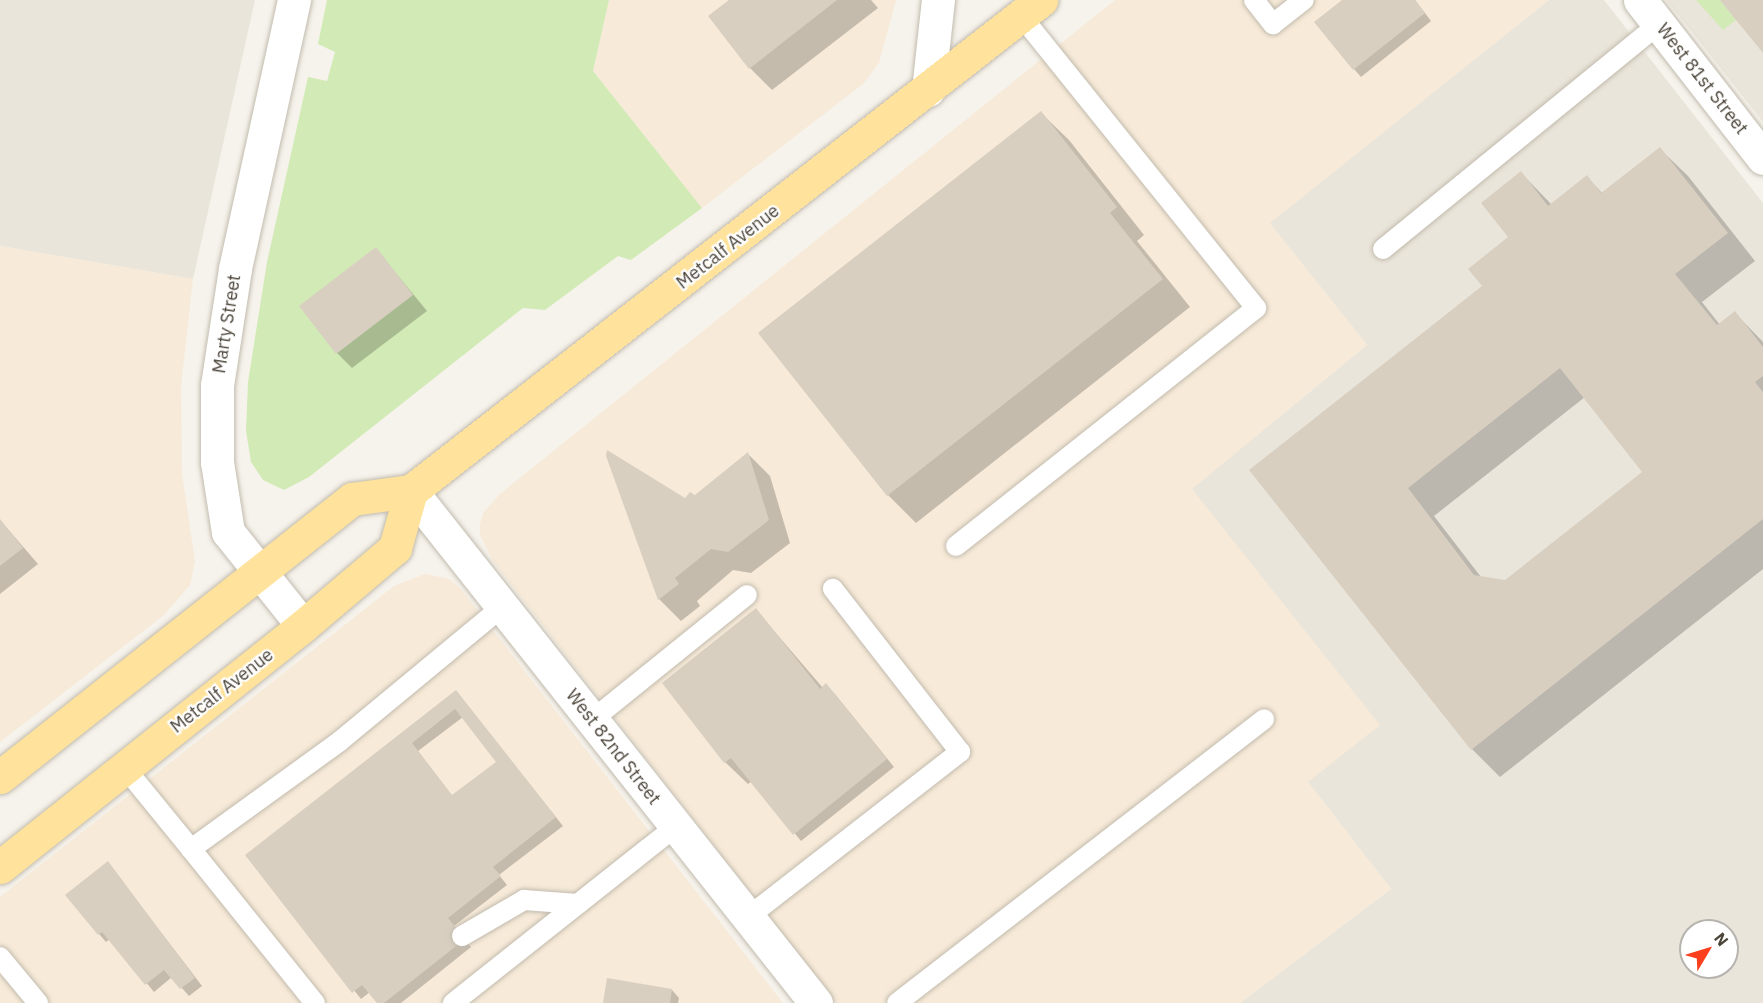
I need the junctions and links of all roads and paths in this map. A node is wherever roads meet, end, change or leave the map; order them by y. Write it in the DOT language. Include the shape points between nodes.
graph roads {
  1 [pos="294,0"];
  2 [pos="938,0"];
  3 [pos="1254,0"];
  4 [pos="1304,0"];
  5 [pos="1031,8"];
  6 [pos="1650,12"];
  7 [pos="928,90"];
  8 [pos="1763,158"];
  9 [pos="1383,249"];
  10 [pos="411,491"];
  11 [pos="956,546"];
  12 [pos="261,569"];
  13 [pos="833,590"];
  14 [pos="747,595"];
  15 [pos="503,606"];
  16 [pos="303,626"];
  17 [pos="1264,719"];
  18 [pos="592,720"];
  19 [pos="125,768"];
  20 [pos="0,777"];
  21 [pos="675,827"];
  22 [pos="191,849"];
  23 [pos="0,867"];
  24 [pos="578,904"];
  25 [pos="748,917"];
  26 [pos="462,936"];
  27 [pos="0,957"];
  28 [pos="38,1003"];
  29 [pos="315,1003"];
  30 [pos="453,1003"];
  31 [pos="816,1003"];
  32 [pos="897,1003"];
  1 -- 12 [label="street, Marty Street" via="235,269 217,385 217,462 228,532"];
  2 -- 7 [label="street"];
  3 -- 4 [label="lane" via="1273,24"];
  5 -- 7 [label="main road, Metcalf Avenue"];
  5 -- 11 [label="lane" via="1256,308"];
  6 -- 8 [label="street, West 81st Street"];
  6 -- 9 [label="lane"];
  7 -- 10 [label="main road, Metcalf Avenue"];
  10 -- 12 [label="main road" via="352,499"];
  10 -- 15 [label="street, West 82nd Street"];
  10 -- 16 [label="main road, Metcalf Avenue" via="395,548"];
  12 -- 16 [label="street, Marty Street"];
  12 -- 20 [label="main road"];
  13 -- 25 [label="lane" via="960,752"];
  14 -- 18 [label="lane"];
  15 -- 18 [label="street, West 82nd Street"];
  15 -- 22 [label="lane" via="340,741"];
  16 -- 19 [label="main road, Metcalf Avenue"];
  17 -- 32 [label="lane"];
  18 -- 21 [label="street, West 82nd Street"];
  19 -- 22 [label="lane"];
  19 -- 23 [label="main road, Metcalf Avenue"];
  21 -- 24 [label="lane"];
  21 -- 25 [label="street, West 82nd Street"];
  22 -- 29 [label="lane"];
  24 -- 26 [label="lane" via="524,900"];
  24 -- 30 [label="lane"];
  25 -- 31 [label="street, West 82nd Street"];
  27 -- 28 [label="lane"];
}
